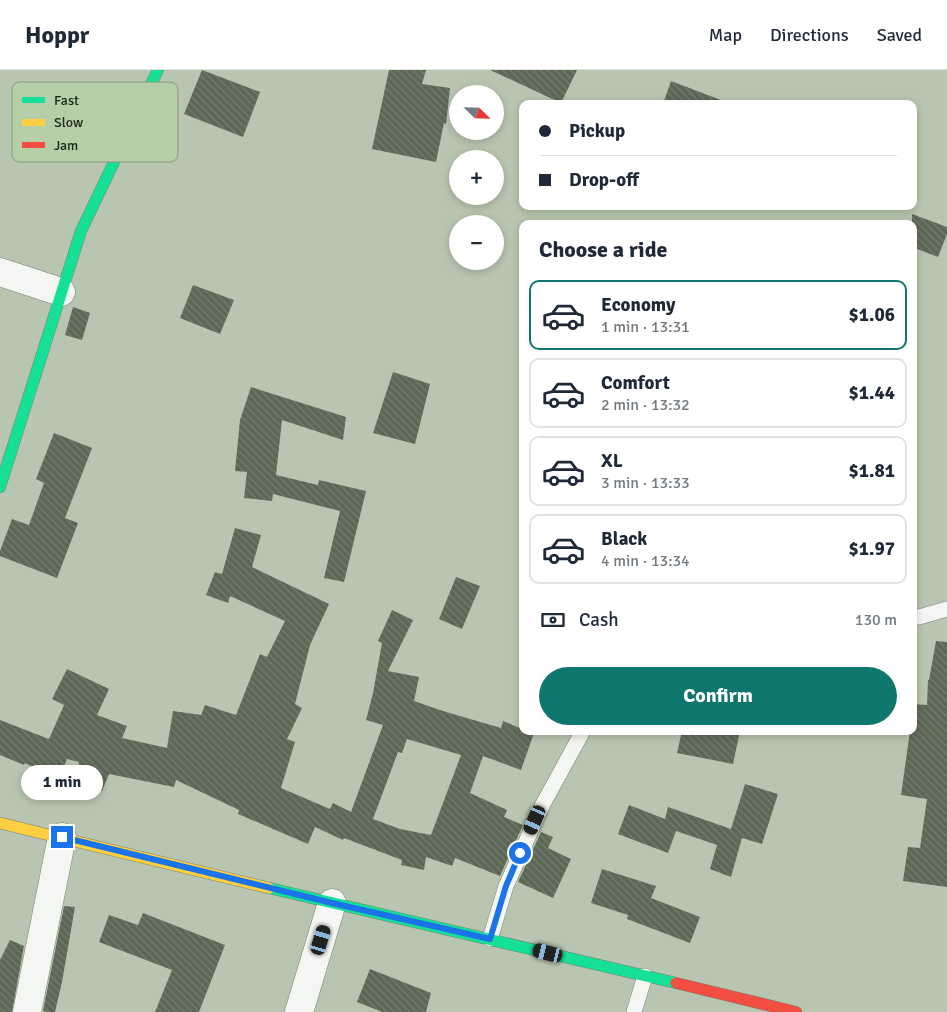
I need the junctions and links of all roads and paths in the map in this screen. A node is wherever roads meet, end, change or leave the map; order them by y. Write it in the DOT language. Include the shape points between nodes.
graph roads {
  1 [pos="158,70"];
  2 [pos="152,82"];
  3 [pos="114,162"];
  4 [pos="0,272"];
  5 [pos="61,292"];
  6 [pos="0,487"];
  7 [pos="947,608"];
  8 [pos="920,617"];
  9 [pos="581,735"];
  10 [pos="0,823"];
  11 [pos="62,837"];
  12 [pos="332,903"];
  13 [pos="490,939"];
  14 [pos="645,976"];
  15 [pos="27,1012"];
  16 [pos="299,1012"];
  17 [pos="634,1012"];
  18 [pos="796,1012"];
  1 -- 2 [label="street"];
  3 -- 5 [label="street" via="81,231"];
  4 -- 5 [label="street"];
  5 -- 6 [label="street"];
  7 -- 8 [label="lane"];
  9 -- 13 [label="lane" via="543,804 506,886"];
  10 -- 11 [label="street"];
  11 -- 12 [label="street"];
  11 -- 15 [label="street"];
  12 -- 13 [label="street"];
  12 -- 16 [label="street"];
  13 -- 14 [label="street"];
  14 -- 17 [label="lane"];
  14 -- 18 [label="street"];
}
